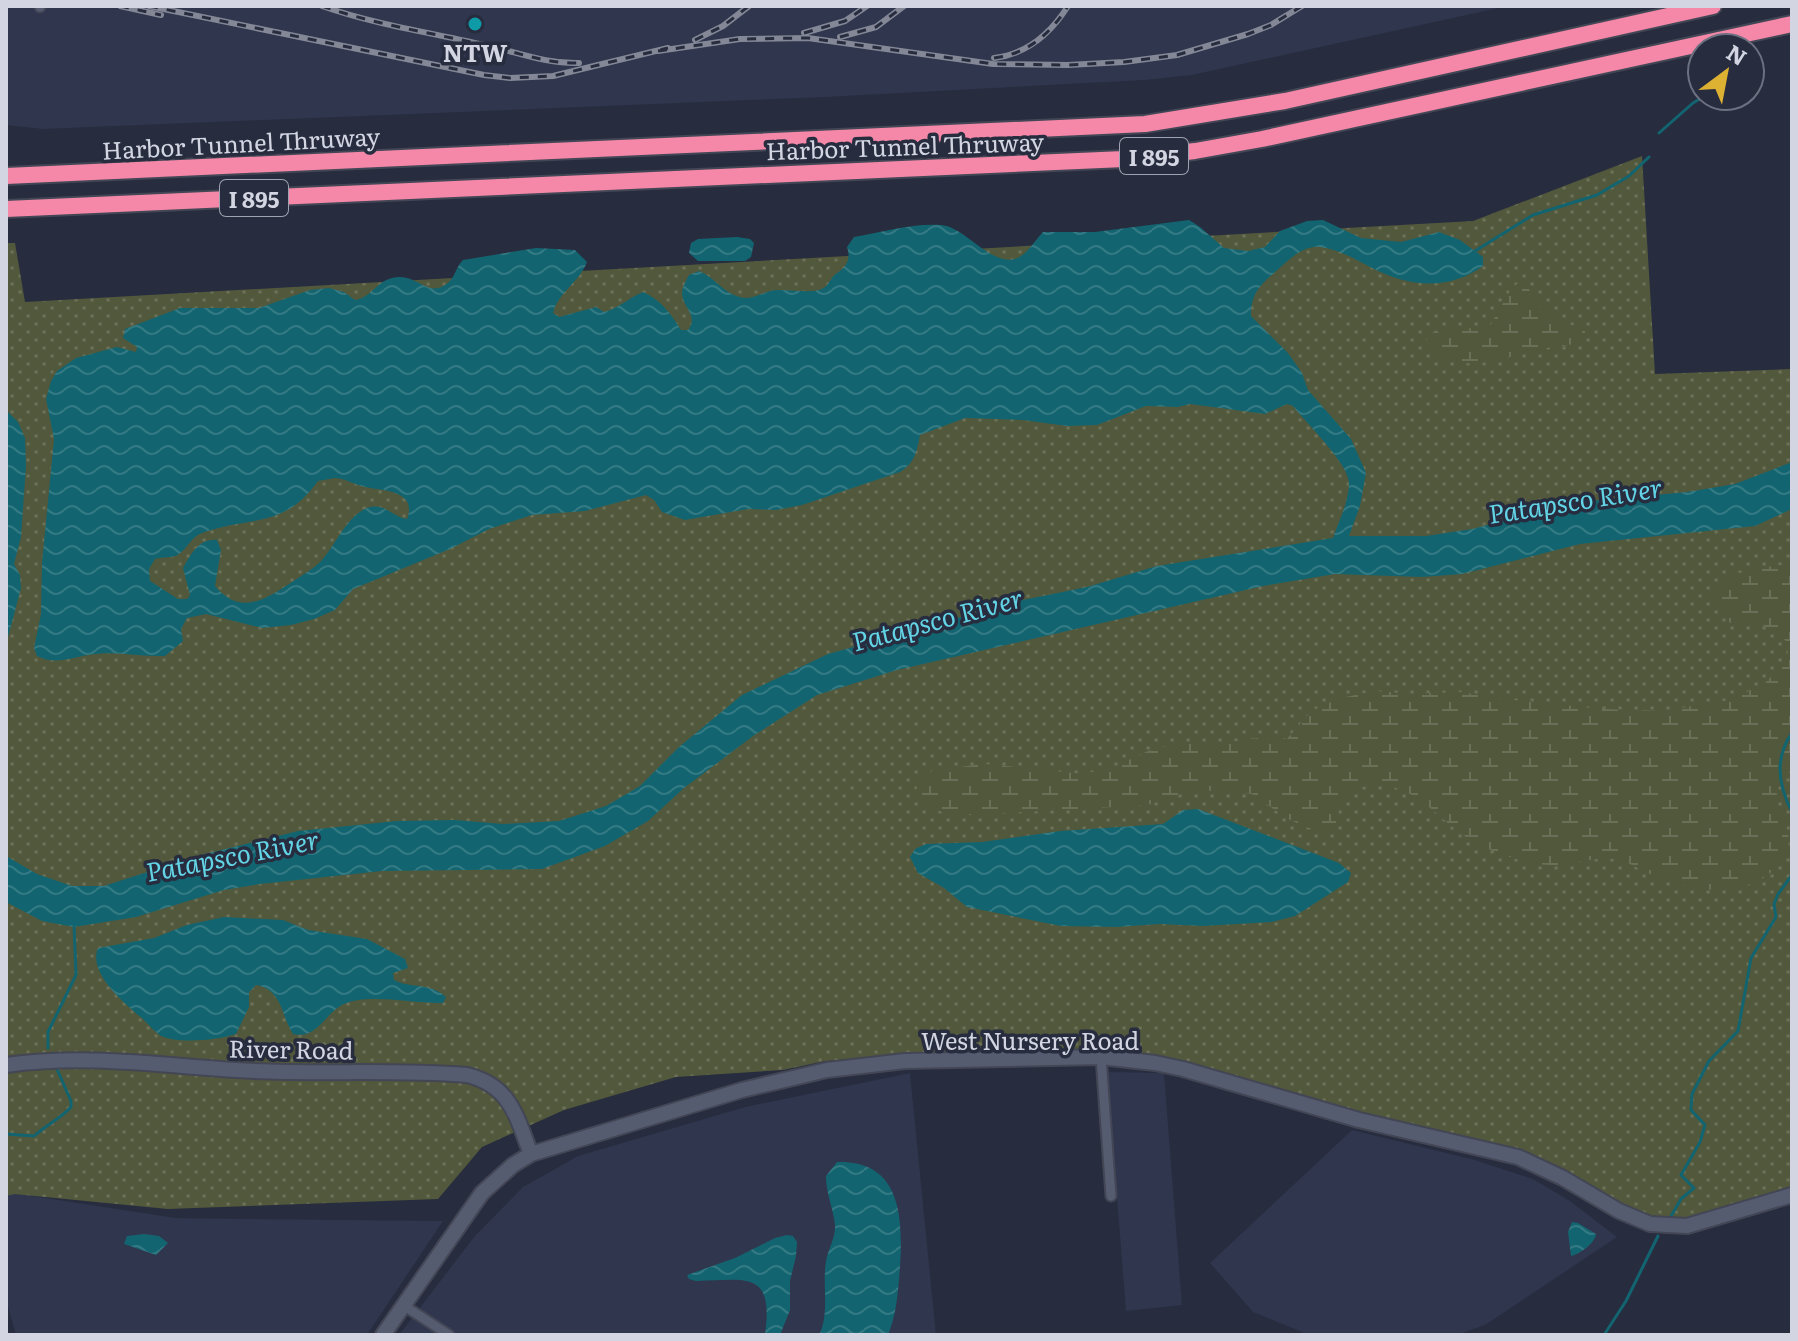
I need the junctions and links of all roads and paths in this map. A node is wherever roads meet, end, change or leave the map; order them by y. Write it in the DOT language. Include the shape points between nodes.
graph roads {
  1 [pos="1713,6"];
  2 [pos="1792,24"];
  3 [pos="6,176"];
  4 [pos="6,209"];
  5 [pos="1101,1057"];
  6 [pos="6,1065"];
  7 [pos="531,1154"];
  8 [pos="1792,1195"];
  9 [pos="1111,1196"];
  10 [pos="403,1305"];
  11 [pos="383,1335"];
  12 [pos="449,1335"];
  1 -- 3 [label="highway, Harbor Tunnel Thruway / I 895" via="1285,101 1145,124"];
  2 -- 4 [label="highway, Harbor Tunnel Thruway / I 895" via="1262,139 1124,159"];
  5 -- 7 [label="main road, West Nursery Road" via="905,1061 827,1070"];
  5 -- 8 [label="main road, West Nursery Road" via="1169,1066 1348,1117 1518,1157 1650,1224 1687,1226"];
  5 -- 9 [label="street"];
  6 -- 7 [label="main road, River Road" via="104,1059 237,1070 467,1075 501,1091"];
  7 -- 10 [label="main road, West Nursery Road" via="482,1193"];
  10 -- 11 [label="main road, West Nursery Road"];
  10 -- 12 [label="street"];
}
